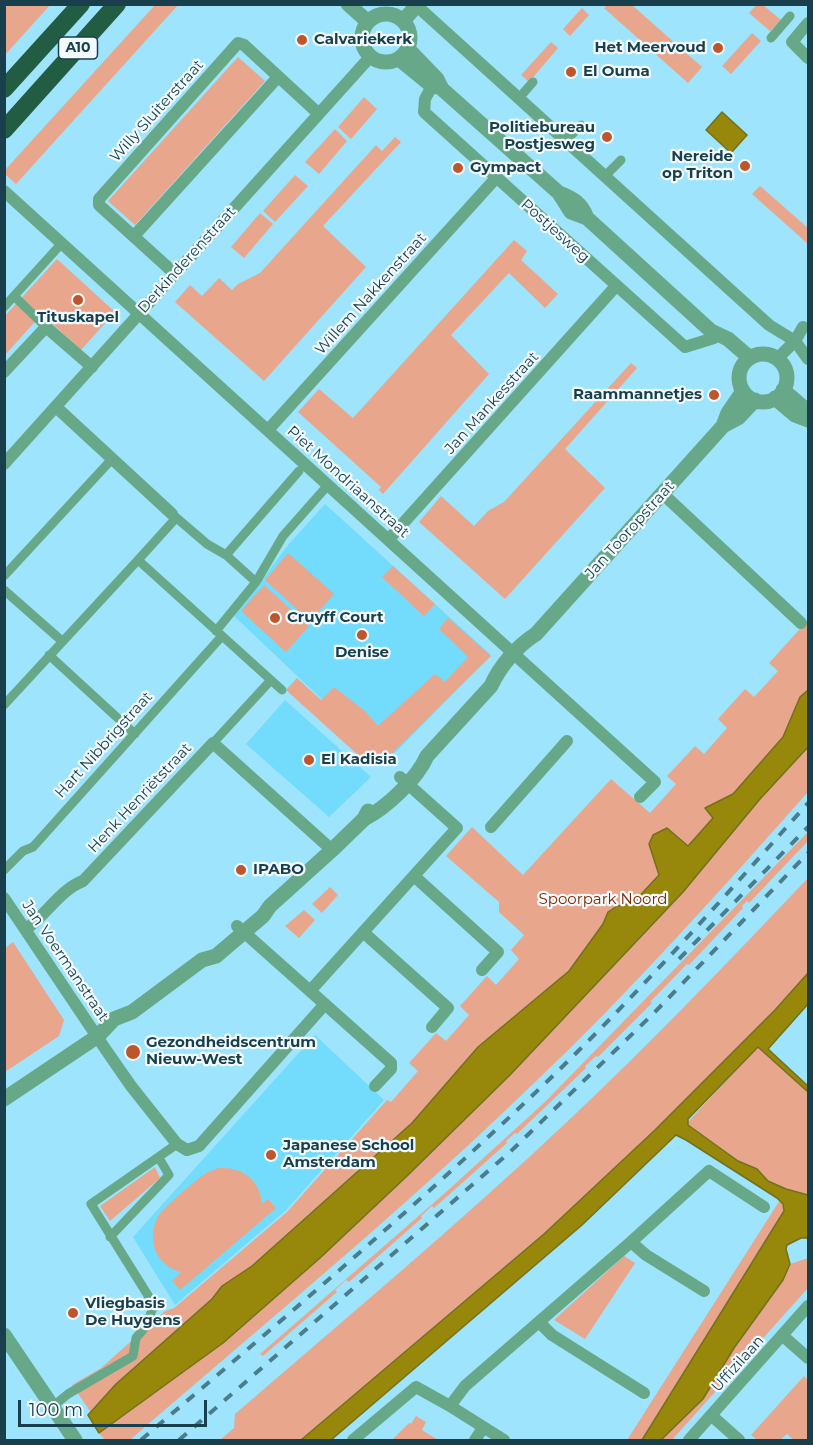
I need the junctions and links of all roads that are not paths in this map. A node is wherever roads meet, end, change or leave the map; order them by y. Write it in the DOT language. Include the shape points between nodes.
graph roads {
  1 [pos="81,4"];
  2 [pos="117,4"];
  3 [pos="348,4"];
  4 [pos="417,5"];
  5 [pos="790,16"];
  6 [pos="403,21"];
  7 [pos="368,22"];
  8 [pos="806,25"];
  9 [pos="771,38"];
  10 [pos="403,54"];
  11 [pos="370,57"];
  12 [pos="808,58"];
  13 [pos="278,77"];
  14 [pos="533,82"];
  15 [pos="437,88"];
  16 [pos="4,89"];
  17 [pos="519,98"];
  18 [pos="319,114"];
  19 [pos="580,125"];
  20 [pos="4,130"];
  21 [pos="566,141"];
  22 [pos="621,160"];
  23 [pos="605,176"];
  24 [pos="496,178"];
  25 [pos="4,191"];
  26 [pos="134,236"];
  27 [pos="62,243"];
  28 [pos="174,273"];
  29 [pos="616,286"];
  30 [pos="14,296"];
  31 [pos="4,307"];
  32 [pos="139,314"];
  33 [pos="46,327"];
  34 [pos="806,330"];
  35 [pos="713,335"];
  36 [pos="795,341"];
  37 [pos="777,359"];
  38 [pos="808,359"];
  39 [pos="746,362"];
  40 [pos="92,367"];
  41 [pos="4,372"];
  42 [pos="779,394"];
  43 [pos="749,396"];
  44 [pos="56,408"];
  45 [pos="808,418"];
  46 [pos="268,430"];
  47 [pos="112,459"];
  48 [pos="4,464"];
  49 [pos="299,471"];
  50 [pos="328,484"];
  51 [pos="663,494"];
  52 [pos="174,516"];
  53 [pos="388,539"];
  54 [pos="226,555"];
  55 [pos="138,560"];
  56 [pos="4,576"];
  57 [pos="256,582"];
  58 [pos="4,590"];
  59 [pos="801,623"];
  60 [pos="219,633"];
  61 [pos="62,641"];
  62 [pos="49,655"];
  63 [pos="517,657"];
  64 [pos="271,680"];
  65 [pos="282,690"];
  66 [pos="4,705"];
  67 [pos="135,734"];
  68 [pos="567,741"];
  69 [pos="213,743"];
  70 [pos="403,780"];
  71 [pos="640,797"];
  72 [pos="491,827"];
  73 [pos="332,850"];
  74 [pos="4,870"];
  75 [pos="414,876"];
  76 [pos="6,902"];
  77 [pos="26,929"];
  78 [pos="241,930"];
  79 [pos="363,932"];
  80 [pos="482,970"];
  81 [pos="310,991"];
  82 [pos="325,1004"];
  83 [pos="432,1027"];
  84 [pos="98,1036"];
  85 [pos="375,1086"];
  86 [pos="4,1099"];
  87 [pos="177,1144"];
  88 [pos="159,1158"];
  89 [pos="764,1207"];
  90 [pos="110,1237"];
  91 [pos="631,1242"];
  92 [pos="704,1291"];
  93 [pos="808,1306"];
  94 [pos="539,1322"];
  95 [pos="4,1335"];
  96 [pos="783,1336"];
  97 [pos="808,1358"];
  98 [pos="644,1393"];
  99 [pos="450,1406"];
  100 [pos="52,1407"];
  101 [pos="712,1416"];
  102 [pos="483,1428"];
  103 [pos="75,1440"];
  104 [pos="353,1440"];
  105 [pos="476,1440"];
  106 [pos="504,1440"];
  107 [pos="689,1440"];
  108 [pos="740,1440"];
  1 -- 16 [label="highway, A10"];
  2 -- 20 [label="highway, A10"];
  3 -- 7 [label="street"];
  4 -- 6 [label="street"];
  4 -- 17 [label="street"];
  5 -- 9 [label="street"];
  6 -- 7 [label="street" via="397,16 381,15"];
  6 -- 10 [label="street" via="410,36"];
  7 -- 11 [label="street" via="362,40"];
  8 -- 12 [label="street" via="792,42"];
  10 -- 11 [label="street" via="389,62"];
  10 -- 15 [label="street, Postjesweg"];
  11 -- 18 [label="street, Derkinderenstraat"];
  13 -- 18 [label="street, Willy Sluiterstraat"];
  13 -- 26 [label="street"];
  13 -- 26 [label="street, Willy Sluiterstraat" via="238,43 99,199 99,205"];
  14 -- 17 [label="street"];
  15 -- 24 [label="street, Postjesweg" via="425,99 424,112"];
  15 -- 35 [label="street, Postjesweg" via="559,193 571,212 587,218"];
  17 -- 21 [label="street"];
  18 -- 28 [label="street, Derkinderenstraat"];
  19 -- 21 [label="street"];
  21 -- 23 [label="street"];
  22 -- 23 [label="street"];
  23 -- 36 [label="street" via="769,325"];
  24 -- 29 [label="street, Postjesweg"];
  24 -- 46 [label="street, Willem Nakkenstraat"];
  25 -- 27 [label="street, Piet Mondriaanstraat"];
  26 -- 28 [label="street, Willy Sluiterstraat"];
  27 -- 30 [label="street"];
  27 -- 32 [label="street, Piet Mondriaanstraat"];
  28 -- 32 [label="street, Derkinderenstraat"];
  29 -- 35 [label="street, Postjesweg" via="686,347"];
  29 -- 53 [label="street, Jan Mankesstraat"];
  30 -- 31 [label="street"];
  30 -- 33 [label="street"];
  32 -- 40 [label="street, Derkinderenstraat"];
  32 -- 46 [label="street, Piet Mondriaanstraat"];
  33 -- 40 [label="street"];
  33 -- 41 [label="street"];
  34 -- 36 [label="street"];
  35 -- 39 [label="street, Postjesweg" via="728,339"];
  36 -- 37 [label="street"];
  36 -- 38 [label="street"];
  37 -- 39 [label="street" via="755,355"];
  37 -- 42 [label="street" via="786,374"];
  39 -- 43 [label="street" via="739,378"];
  40 -- 44 [label="street, Derkinderenstraat"];
  42 -- 43 [label="street" via="767,402"];
  42 -- 45 [label="street" via="804,408"];
  43 -- 51 [label="street, Jan Tooropstraat" via="738,418 723,426"];
  44 -- 47 [label="street"];
  44 -- 48 [label="street, Derkinderenstraat"];
  46 -- 50 [label="street, Piet Mondriaanstraat"];
  47 -- 52 [label="street"];
  47 -- 56 [label="street"];
  49 -- 54 [label="street"];
  50 -- 53 [label="street, Piet Mondriaanstraat"];
  50 -- 57 [label="street, Hart Nibbrigstraat" via="283,536"];
  51 -- 59 [label="street"];
  51 -- 63 [label="street, Jan Tooropstraat" via="536,634 532,647"];
  52 -- 54 [label="street"];
  52 -- 55 [label="street"];
  53 -- 63 [label="street, Piet Mondriaanstraat"];
  54 -- 57 [label="street"];
  55 -- 60 [label="street"];
  55 -- 61 [label="street"];
  57 -- 60 [label="street, Hart Nibbrigstraat"];
  58 -- 61 [label="street"];
  60 -- 64 [label="street"];
  60 -- 67 [label="street, Hart Nibbrigstraat"];
  61 -- 62 [label="street"];
  62 -- 66 [label="street"];
  62 -- 67 [label="street"];
  63 -- 70 [label="street, Jan Tooropstraat" via="504,679 491,686 427,756 421,769"];
  63 -- 71 [label="street, Piet Mondriaanstraat" via="655,782"];
  64 -- 65 [label="street"];
  64 -- 69 [label="street, Henk Henriëtstraat"];
  67 -- 74 [label="street, Hart Nibbrigstraat" via="33,847 23,851"];
  68 -- 72 [label="street"];
  69 -- 73 [label="street"];
  69 -- 77 [label="street, Henk Henriëtstraat" via="83,881 73,885"];
  70 -- 73 [label="street, Jan Tooropstraat" via="378,812 364,819"];
  70 -- 75 [label="street" via="457,828"];
  73 -- 78 [label="street, Jan Tooropstraat" via="270,906 258,909"];
  75 -- 79 [label="street"];
  75 -- 80 [label="street" via="498,952"];
  76 -- 77 [label="street, Jan Voermanstraat"];
  77 -- 84 [label="street, Jan Voermanstraat"];
  78 -- 81 [label="street"];
  78 -- 84 [label="street, Jan Tooropstraat" via="210,949 202,960 132,1012 114,1031"];
  79 -- 81 [label="street"];
  79 -- 83 [label="street" via="448,1008"];
  81 -- 82 [label="street"];
  82 -- 85 [label="street" via="391,1063 391,1069"];
  82 -- 87 [label="street" via="199,1146 187,1150"];
  84 -- 86 [label="street, Jan Tooropstraat"];
  84 -- 87 [label="street, Jan Voermanstraat"];
  87 -- 88 [label="street"];
  88 -- 90 [label="street" via="169,1175"];
  88 -- 90 [label="street" via="91,1204"];
  89 -- 91 [label="street" via="709,1171"];
  90 -- 100 [label="street" via="154,1305 146,1326 136,1338 133,1356"];
  91 -- 92 [label="street"];
  91 -- 94 [label="street"];
  93 -- 96 [label="street, Uffizilaan"];
  94 -- 98 [label="street" via="552,1335"];
  94 -- 99 [label="street" via="465,1386"];
  95 -- 100 [label="street"];
  96 -- 97 [label="street"];
  96 -- 101 [label="street, Uffizilaan"];
  99 -- 102 [label="street"];
  99 -- 104 [label="street" via="416,1387"];
  100 -- 103 [label="street"];
  101 -- 107 [label="street, Uffizilaan"];
  101 -- 108 [label="street"];
  102 -- 105 [label="street"];
  102 -- 106 [label="street"];
}
